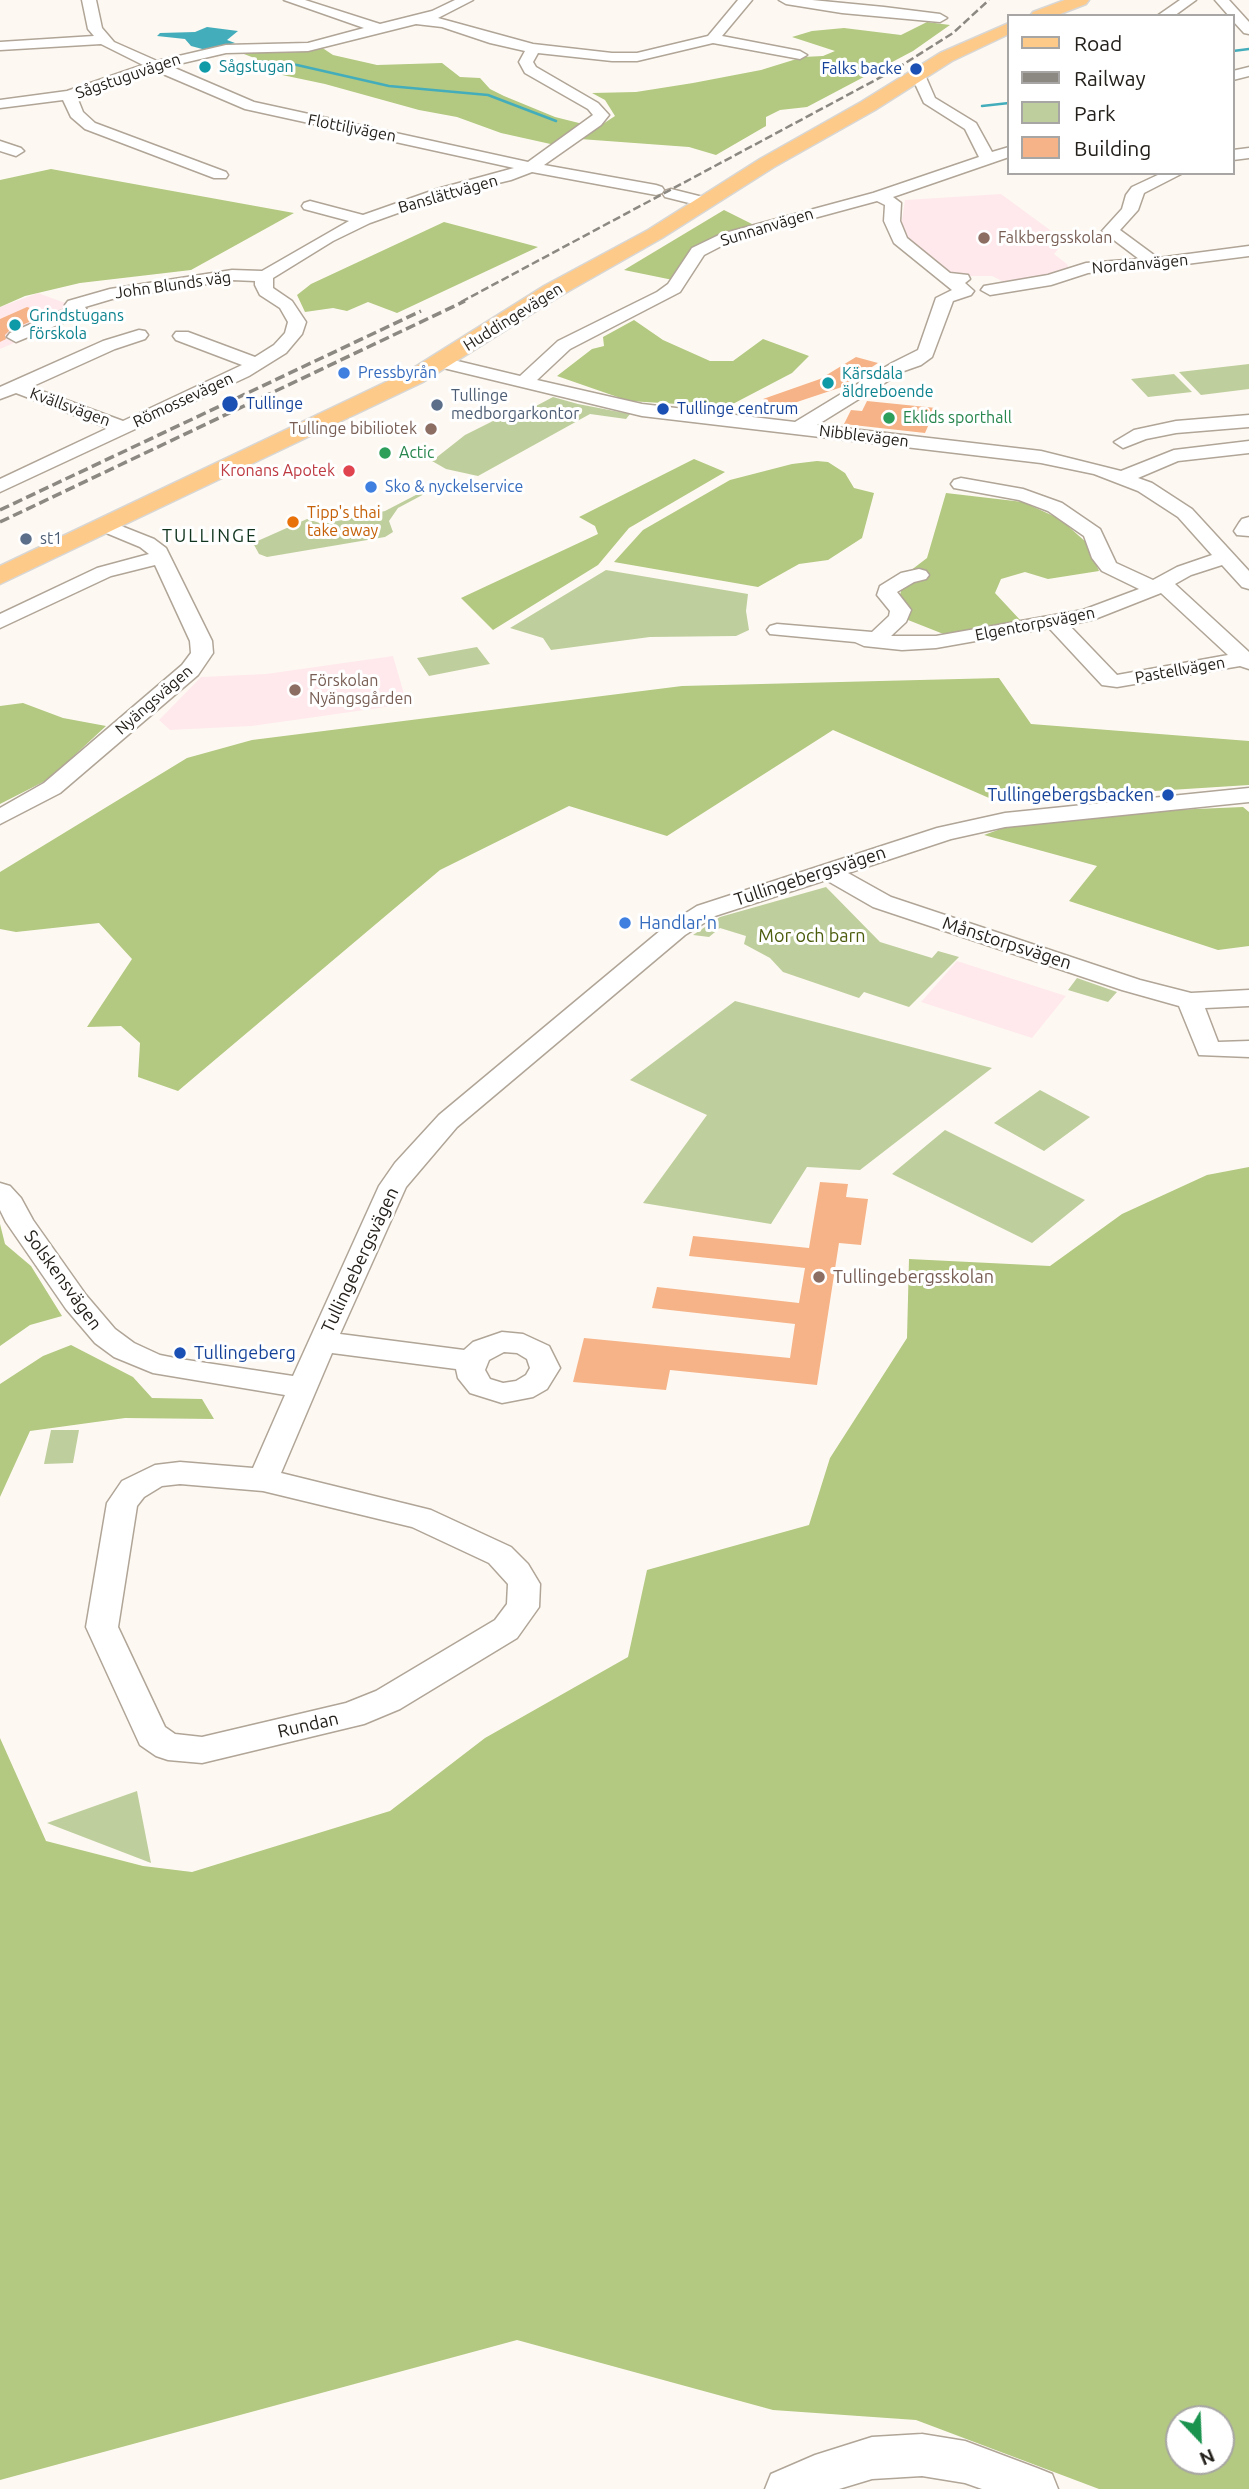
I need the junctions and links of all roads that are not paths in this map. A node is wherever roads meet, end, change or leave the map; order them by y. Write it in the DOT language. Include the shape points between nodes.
graph roads {
  1 [pos="89,0"];
  2 [pos="291,0"];
  3 [pos="466,0"];
  4 [pos="745,0"];
  5 [pos="786,0"];
  6 [pos="1080,0"];
  7 [pos="1189,0"];
  8 [pos="1222,0"];
  9 [pos="831,4"];
  10 [pos="1045,14"];
  11 [pos="1167,14"];
  12 [pos="1235,14"];
  13 [pos="1235,14"];
  14 [pos="940,18"];
  15 [pos="440,19"];
  16 [pos="1007,28"];
  17 [pos="380,29"];
  18 [pos="1249,30"];
  19 [pos="102,40"];
  20 [pos="713,40"];
  21 [pos="0,47"];
  22 [pos="533,48"];
  23 [pos="800,55"];
  24 [pos="159,65"];
  25 [pos="918,75"];
  26 [pos="69,95"];
  27 [pos="0,104"];
  28 [pos="0,146"];
  29 [pos="16,151"];
  30 [pos="1007,153"];
  31 [pos="988,159"];
  32 [pos="531,167"];
  33 [pos="220,175"];
  34 [pos="1171,175"];
  35 [pos="879,196"];
  36 [pos="705,202"];
  37 [pos="310,206"];
  38 [pos="364,220"];
  39 [pos="1249,251"];
  40 [pos="1155,263"];
  41 [pos="265,276"];
  42 [pos="946,276"];
  43 [pos="990,290"];
  44 [pos="965,291"];
  45 [pos="139,335"];
  46 [pos="181,336"];
  47 [pos="16,337"];
  48 [pos="441,362"];
  49 [pos="257,364"];
  50 [pos="524,382"];
  51 [pos="8,391"];
  52 [pos="1249,421"];
  53 [pos="124,428"];
  54 [pos="799,428"];
  55 [pos="1249,447"];
  56 [pos="1174,456"];
  57 [pos="1123,477"];
  58 [pos="961,484"];
  59 [pos="0,486"];
  60 [pos="106,526"];
  61 [pos="161,557"];
  62 [pos="1223,558"];
  63 [pos="919,575"];
  64 [pos="0,576"];
  65 [pos="1249,583"];
  66 [pos="1158,585"];
  67 [pos="0,622"];
  68 [pos="1055,622"];
  69 [pos="777,630"];
  70 [pos="877,642"];
  71 [pos="1247,661"];
  72 [pos="1249,795"];
  73 [pos="0,817"];
  74 [pos="829,872"];
  75 [pos="1249,998"];
  76 [pos="1190,1000"];
  77 [pos="1249,1049"];
  78 [pos="0,1192"];
  79 [pos="321,1342"];
  80 [pos="472,1362"];
  81 [pos="300,1387"];
  82 [pos="263,1480"];
  83 [pos="786,2489"];
  84 [pos="1037,2489"];
  1 -- 19 [label="street"];
  2 -- 17 [label="street"];
  3 -- 15 [label="street"];
  4 -- 20 [label="street"];
  5 -- 9 [label="street"];
  6 -- 10 [label="main road"];
  7 -- 11 [label="street"];
  8 -- 12 [label="street"];
  9 -- 14 [label="street"];
  13 -- 18 [label="street"];
  15 -- 17 [label="street, Sågstuguvägen"];
  15 -- 22 [label="street, Sågstuguvägen" via="495,40"];
  16 -- 25 [label="main road, Huddingevägen"];
  17 -- 24 [label="street, Sågstuguvägen" via="308,47 226,50"];
  19 -- 21 [label="street"];
  19 -- 24 [label="street, Flottiljvägen"];
  20 -- 22 [label="street, Sågstuguvägen" via="637,57"];
  20 -- 23 [label="street"];
  22 -- 32 [label="street" via="526,62 530,70 601,115"];
  24 -- 26 [label="street, Sågstuguvägen"];
  24 -- 32 [label="street, Flottiljvägen" via="270,111"];
  25 -- 31 [label="street" via="929,100 971,126"];
  25 -- 36 [label="main road, Huddingevägen"];
  26 -- 27 [label="street"];
  26 -- 33 [label="street, Sågstuguvägen" via="76,114 90,126"];
  28 -- 29 [label="street"];
  30 -- 31 [label="street, Sunnanvägen"];
  31 -- 35 [label="street, Sunnanvägen"];
  32 -- 36 [label="street, Flottiljvägen"];
  32 -- 38 [label="street, Banslättvägen"];
  34 -- 40 [label="street" via="1138,190 1130,210 1110,231"];
  35 -- 42 [label="street" via="893,203 892,221 900,240"];
  35 -- 50 [label="street, Sunnanvägen" via="753,228 708,246 698,252 674,288 564,345"];
  36 -- 48 [label="main road, Huddingevägen"];
  37 -- 38 [label="street"];
  38 -- 41 [label="street, Banslättvägen"];
  39 -- 40 [label="street, Nordanvägen"];
  40 -- 43 [label="street, Nordanvägen" via="1086,268 1051,280"];
  41 -- 47 [label="street, John Blunds väg" via="232,275 110,294 74,305 78,310"];
  41 -- 49 [label="street, Römossevägen" via="266,291 293,314 296,328 280,349"];
  42 -- 43 [label="street" via="984,282"];
  42 -- 44 [label="street"];
  43 -- 44 [label="street, Nordanvägen"];
  44 -- 54 [label="street" via="945,298 922,357"];
  45 -- 51 [label="street, Kvällsvägen"];
  46 -- 49 [label="street"];
  48 -- 50 [label="street, Nibblevägen"];
  48 -- 60 [label="main road, Huddingevägen"];
  49 -- 53 [label="street, Römossevägen"];
  50 -- 54 [label="street, Nibblevägen" via="642,410"];
  51 -- 53 [label="street, Kvällsvägen"];
  52 -- 56 [label="street" via="1166,428 1123,442"];
  53 -- 59 [label="street, Römossevägen"];
  54 -- 57 [label="street, Nibblevägen" via="1041,457"];
  55 -- 56 [label="street"];
  56 -- 57 [label="street"];
  57 -- 62 [label="street, Nibblevägen" via="1185,513"];
  58 -- 66 [label="street" via="1023,495 1055,507 1094,533 1109,567"];
  60 -- 61 [label="street, Nyängsvägen" via="147,543"];
  60 -- 64 [label="main road, Huddingevägen"];
  61 -- 67 [label="street" via="104,572"];
  61 -- 73 [label="street, Nyängsvägen" via="201,641 197,663 52,788"];
  62 -- 65 [label="street, Nibblevägen"];
  62 -- 66 [label="street, Elgentorpsvägen"];
  63 -- 70 [label="street" via="887,590 901,610"];
  66 -- 68 [label="street, Elgentorpsvägen" via="1116,607"];
  66 -- 71 [label="street"];
  68 -- 70 [label="street, Elgentorpsvägen" via="919,645"];
  68 -- 71 [label="street, Pastellvägen" via="1110,680"];
  69 -- 70 [label="street, Elgentorpsvägen" via="866,637 864,640"];
  72 -- 74 [label="street, Tullingebergsvägen" via="1005,820 945,833"];
  74 -- 76 [label="street, Månstorpsvägen" via="882,902 1131,985"];
  74 -- 79 [label="street, Tullingebergsvägen" via="706,911 676,930 448,1121 393,1186"];
  75 -- 76 [label="street, Månstorpsvägen"];
  76 -- 77 [label="street" via="1208,1050"];
  78 -- 81 [label="street, Solskensvägen" via="76,1302 105,1336 124,1350 180,1369"];
  79 -- 80 [label="street, Tullingebergsvägen"];
  79 -- 81 [label="street, Tullingebergsvägen"];
  81 -- 82 [label="street, Tullingebergsvägen"];
  82 -- 82 [label="street, Rundan" via="180,1473 155,1476 133,1489 122,1503 102,1627 152,1736 168,1747 202,1751 352,1715 388,1700 506,1629 523,1607 524,1584 517,1572 500,1555 443,1527"];
  83 -- 84 [label="street" via="872,2458 922,2455 964,2462"];
}
